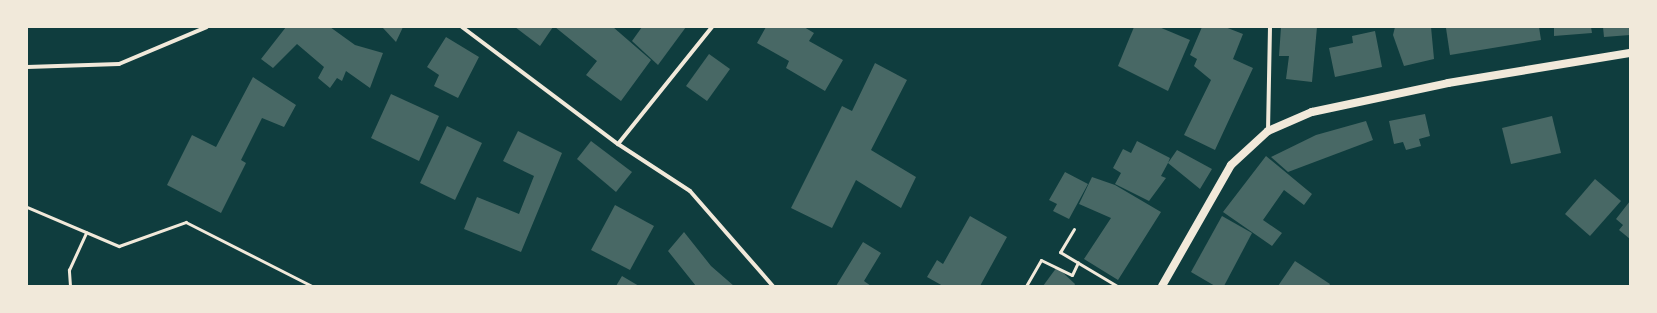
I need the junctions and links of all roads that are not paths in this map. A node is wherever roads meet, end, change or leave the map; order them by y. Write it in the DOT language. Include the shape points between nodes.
graph roads {
  1 [pos="207,27"];
  2 [pos="462,27"];
  3 [pos="712,27"];
  4 [pos="1270,27"];
  5 [pos="1630,53"];
  6 [pos="27,67"];
  7 [pos="1268,131"];
  8 [pos="618,144"];
  9 [pos="1074,229"];
  10 [pos="1078,262"];
  11 [pos="773,286"];
  12 [pos="1026,286"];
  13 [pos="1117,286"];
  14 [pos="1162,286"];
  1 -- 6 [label="street" via="120,64"];
  2 -- 8 [label="street"];
  3 -- 8 [label="street"];
  4 -- 7 [label="street"];
  5 -- 7 [label="main road" via="1448,83 1312,112"];
  7 -- 14 [label="main road" via="1231,165"];
  8 -- 11 [label="street" via="690,191"];
  9 -- 10 [label="lane" via="1060,252"];
  10 -- 12 [label="lane" via="1072,275 1041,260"];
  10 -- 13 [label="lane"];
}
